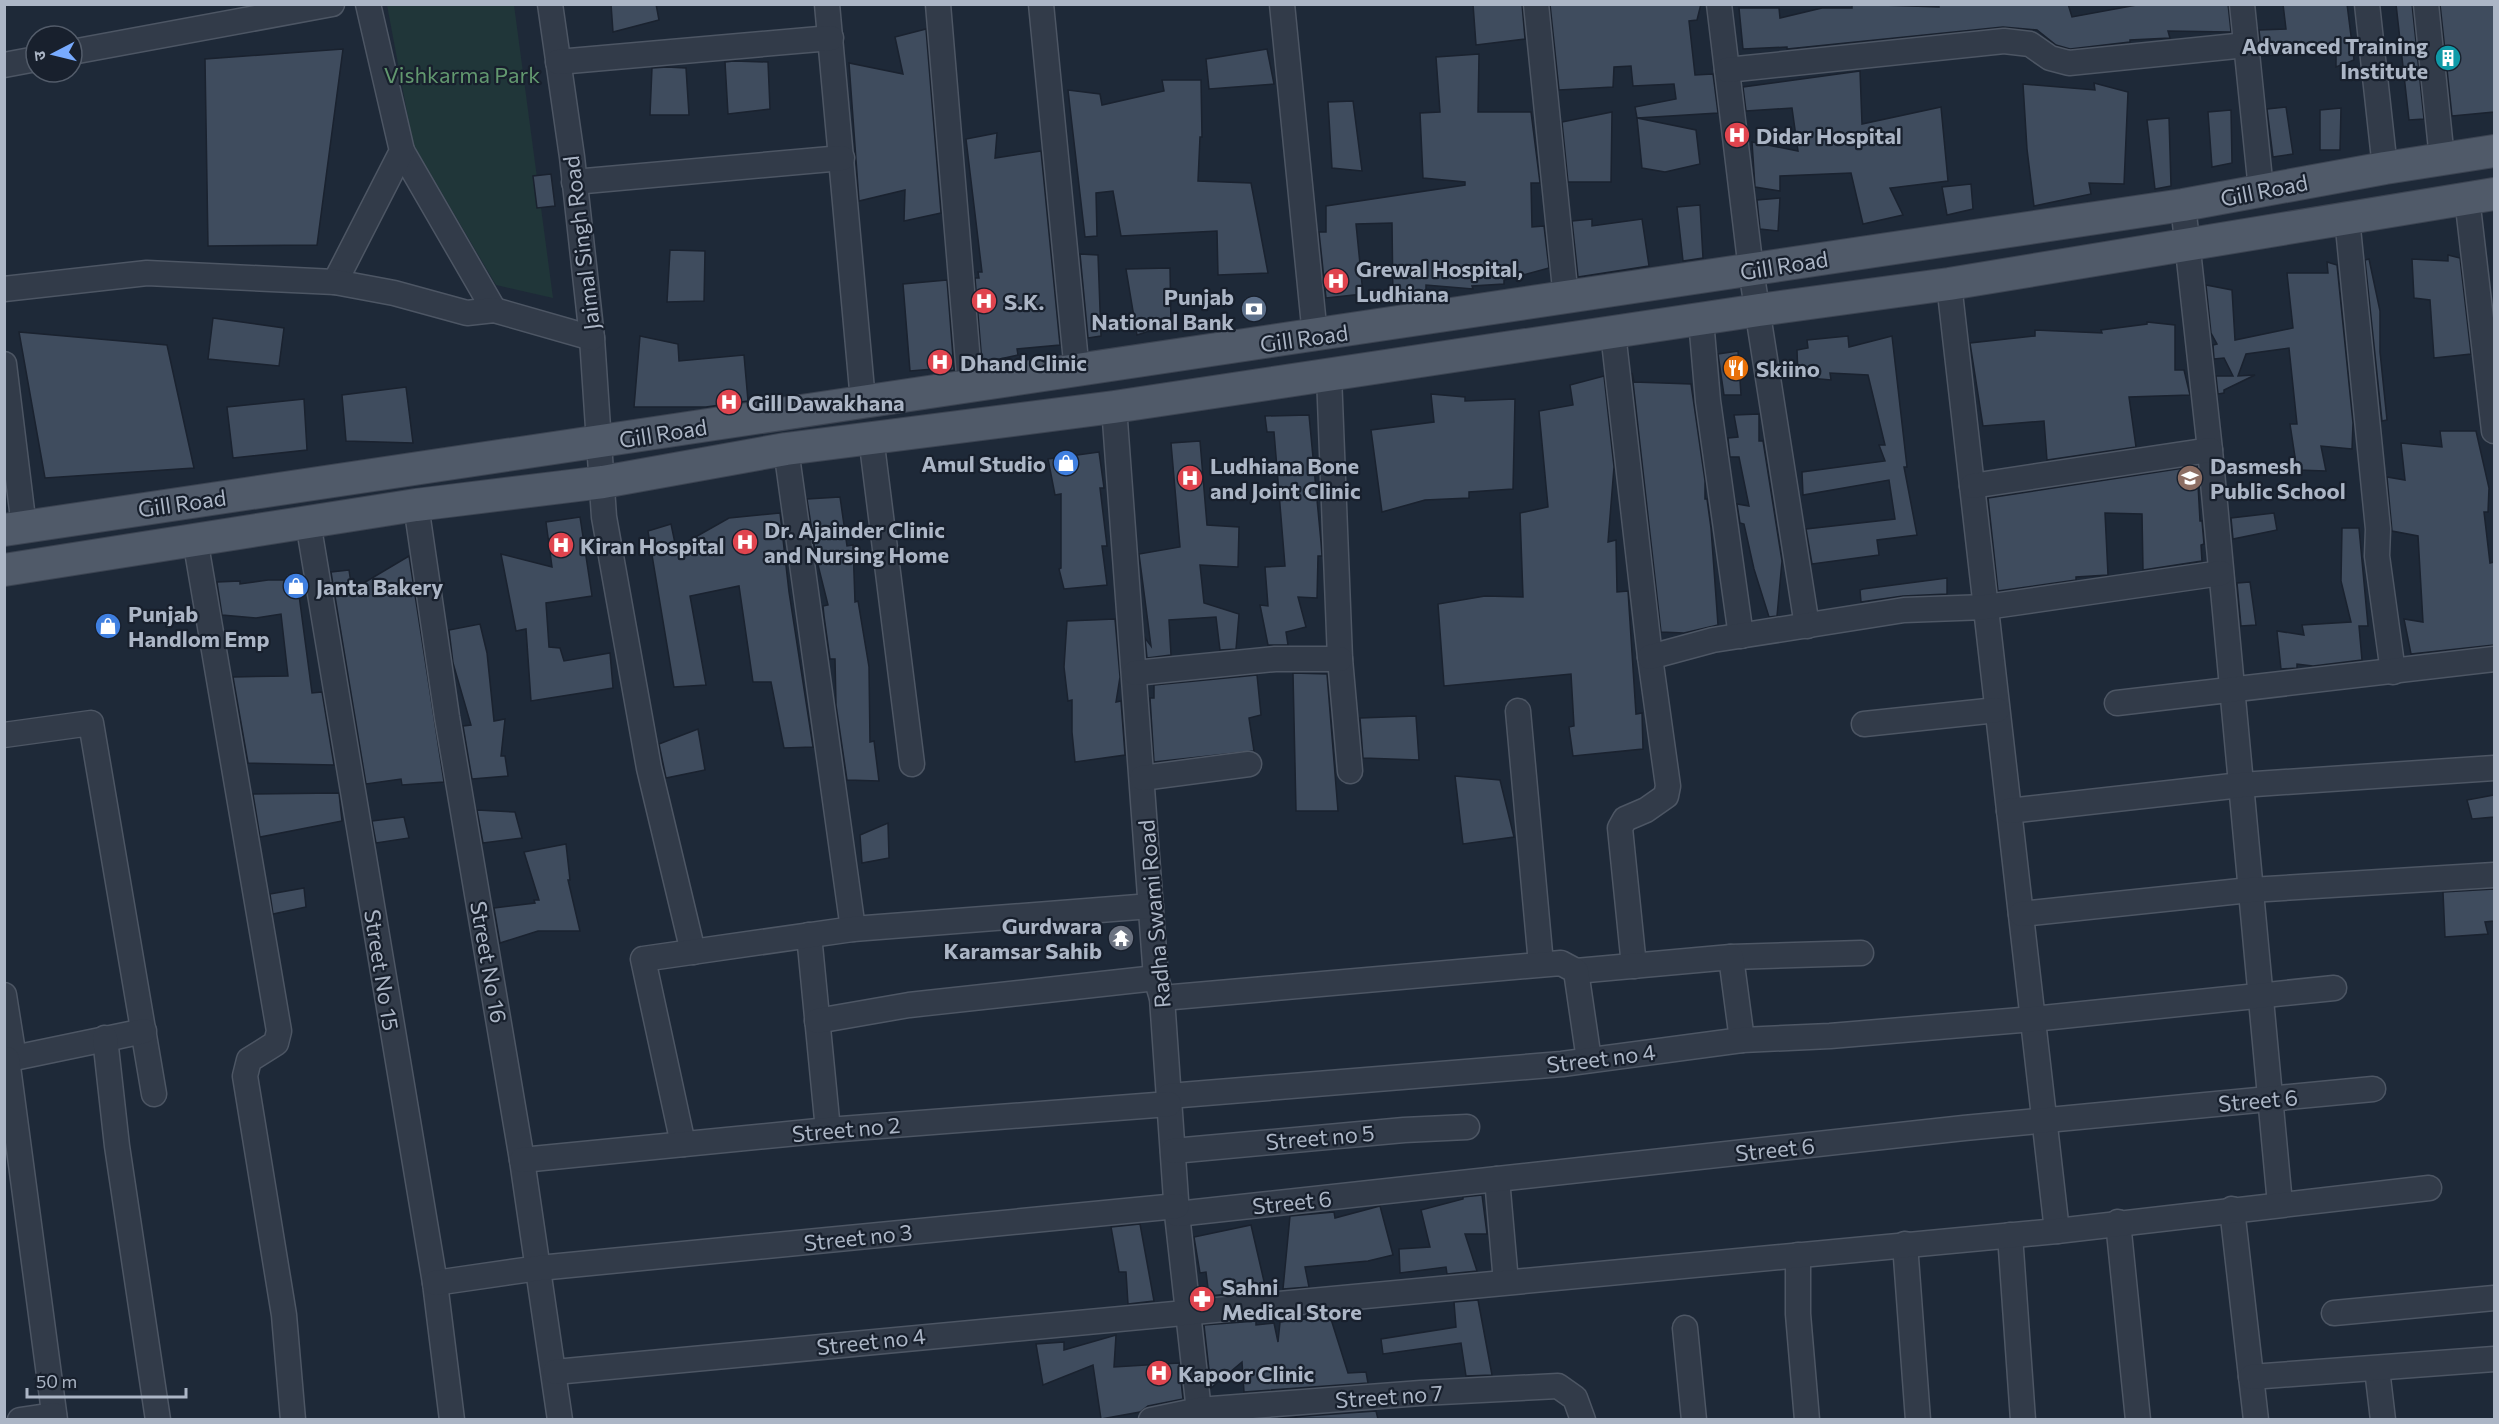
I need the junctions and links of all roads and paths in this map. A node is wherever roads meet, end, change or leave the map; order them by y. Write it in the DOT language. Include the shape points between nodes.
graph roads {
  1 [pos="332,4"];
  2 [pos="368,4"];
  3 [pos="549,4"];
  4 [pos="827,4"];
  5 [pos="938,4"];
  6 [pos="1041,4"];
  7 [pos="1282,4"];
  8 [pos="1536,4"];
  9 [pos="1719,4"];
  10 [pos="2242,4"];
  11 [pos="2367,4"];
  12 [pos="2426,4"];
  13 [pos="831,38"];
  14 [pos="2246,45"];
  15 [pos="84,50"];
  16 [pos="24,61"];
  17 [pos="558,62"];
  18 [pos="4,65"];
  19 [pos="1727,70"];
  20 [pos="402,151"];
  21 [pos="2494,151"];
  22 [pos="842,158"];
  23 [pos="2442,159"];
  24 [pos="2385,168"];
  25 [pos="574,182"];
  26 [pos="2261,190"];
  27 [pos="2481,196"];
  28 [pos="2183,205"];
  29 [pos="2347,218"];
  30 [pos="2189,246"];
  31 [pos="1752,270"];
  32 [pos="335,282"];
  33 [pos="1949,284"];
  34 [pos="4,289"];
  35 [pos="1566,299"];
  36 [pos="494,310"];
  37 [pos="1759,310"];
  38 [pos="1701,320"];
  39 [pos="1613,333"];
  40 [pos="1315,336"];
  41 [pos="592,338"];
  42 [pos="4,364"];
  43 [pos="1077,372"];
  44 [pos="1329,375"];
  45 [pos="970,386"];
  46 [pos="863,401"];
  47 [pos="1114,407"];
  48 [pos="2494,431"];
  49 [pos="871,437"];
  50 [pos="599,443"];
  51 [pos="786,449"];
  52 [pos="2210,450"];
  53 [pos="603,482"];
  54 [pos="1972,486"];
  55 [pos="416,505"];
  56 [pos="308,522"];
  57 [pos="14,529"];
  58 [pos="195,539"];
  59 [pos="4,570"];
  60 [pos="2221,573"];
  61 [pos="1986,607"];
  62 [pos="1807,626"];
  63 [pos="1741,636"];
  64 [pos="1650,657"];
  65 [pos="1340,659"];
  66 [pos="2494,659"];
  67 [pos="2393,672"];
  68 [pos="1135,673"];
  69 [pos="2232,690"];
  70 [pos="2116,703"];
  71 [pos="1997,710"];
  72 [pos="1518,711"];
  73 [pos="1864,724"];
  74 [pos="4,735"];
  75 [pos="912,764"];
  76 [pos="1249,764"];
  77 [pos="2494,768"];
  78 [pos="1350,771"];
  79 [pos="1142,778"];
  80 [pos="2241,785"];
  81 [pos="2009,811"];
  82 [pos="2494,875"];
  83 [pos="2250,890"];
  84 [pos="1151,906"];
  85 [pos="2021,914"];
  86 [pos="853,929"];
  87 [pos="809,935"];
  88 [pos="693,952"];
  89 [pos="1861,953"];
  90 [pos="1731,957"];
  91 [pos="1541,964"];
  92 [pos="1634,966"];
  93 [pos="1576,971"];
  94 [pos="1159,988"];
  95 [pos="2334,988"];
  96 [pos="4,995"];
  97 [pos="2260,995"];
  98 [pos="2033,1019"];
  99 [pos="817,1021"];
  100 [pos="144,1030"];
  101 [pos="105,1038"];
  102 [pos="1742,1040"];
  103 [pos="8,1059"];
  104 [pos="1588,1060"];
  105 [pos="2373,1089"];
  106 [pos="154,1094"];
  107 [pos="2270,1099"];
  108 [pos="1169,1100"];
  109 [pos="2044,1121"];
  110 [pos="1467,1127"];
  111 [pos="828,1130"];
  112 [pos="682,1144"];
  113 [pos="1173,1150"];
  114 [pos="522,1160"];
  115 [pos="1497,1179"];
  116 [pos="2429,1188"];
  117 [pos="2280,1204"];
  118 [pos="2232,1209"];
  119 [pos="1177,1210"];
  120 [pos="2118,1222"];
  121 [pos="2057,1231"];
  122 [pos="2010,1235"];
  123 [pos="1905,1244"];
  124 [pos="1798,1255"];
  125 [pos="539,1268"];
  126 [pos="1506,1282"];
  127 [pos="435,1283"];
  128 [pos="2494,1298"];
  129 [pos="1188,1313"];
  130 [pos="2334,1313"];
  131 [pos="1685,1328"];
  132 [pos="2494,1359"];
  133 [pos="2377,1369"];
  134 [pos="555,1372"];
  135 [pos="2252,1377"];
  136 [pos="1579,1409"];
  137 [pos="1200,1415"];
  138 [pos="54,1417"];
  139 [pos="21,1419"];
  140 [pos="158,1419"];
  141 [pos="293,1419"];
  142 [pos="452,1419"];
  143 [pos="560,1419"];
  144 [pos="1151,1419"];
  145 [pos="1694,1419"];
  146 [pos="1808,1419"];
  147 [pos="1918,1419"];
  148 [pos="2023,1419"];
  149 [pos="2138,1419"];
  150 [pos="2256,1419"];
  151 [pos="2383,1419"];
  1 -- 15 [label="street"];
  2 -- 20 [label="street"];
  3 -- 17 [label="street, Jaimal Singh Road"];
  4 -- 13 [label="street"];
  5 -- 45 [label="street"];
  6 -- 43 [label="street"];
  7 -- 40 [label="street"];
  8 -- 35 [label="street"];
  9 -- 19 [label="street"];
  10 -- 14 [label="street"];
  11 -- 24 [label="street"];
  12 -- 23 [label="street"];
  13 -- 17 [label="street"];
  13 -- 22 [label="street"];
  14 -- 19 [label="street" via="2069,63 2050,58 2030,44 2004,41"];
  14 -- 26 [label="street"];
  16 -- 18 [label="street"];
  17 -- 25 [label="street, Jaimal Singh Road"];
  19 -- 31 [label="street"];
  20 -- 32 [label="street"];
  20 -- 36 [label="street"];
  21 -- 23 [label="main road, Gill Road"];
  22 -- 25 [label="street"];
  22 -- 46 [label="street"];
  23 -- 24 [label="main road, Gill Road"];
  24 -- 26 [label="main road, Gill Road"];
  25 -- 41 [label="street, Jaimal Singh Road"];
  26 -- 28 [label="main road, Gill Road"];
  27 -- 29 [label="main road, Gill Road"];
  27 -- 48 [label="street"];
  28 -- 30 [label="street"];
  28 -- 31 [label="main road, Gill Road"];
  29 -- 30 [label="main road, Gill Road"];
  29 -- 67 [label="street" via="2378,529 2377,556"];
  30 -- 33 [label="main road, Gill Road"];
  30 -- 52 [label="street"];
  31 -- 35 [label="main road, Gill Road"];
  31 -- 37 [label="street"];
  32 -- 34 [label="street" via="147,273"];
  32 -- 36 [label="street" via="394,292 467,313"];
  33 -- 37 [label="main road, Gill Road"];
  33 -- 54 [label="street"];
  35 -- 40 [label="main road, Gill Road"];
  36 -- 41 [label="street"];
  37 -- 38 [label="main road, Gill Road"];
  37 -- 62 [label="street"];
  38 -- 39 [label="main road, Gill Road"];
  38 -- 63 [label="street" via="1708,401"];
  39 -- 44 [label="main road, Gill Road"];
  39 -- 64 [label="street"];
  40 -- 43 [label="main road, Gill Road"];
  41 -- 50 [label="street, Jaimal Singh Road"];
  42 -- 57 [label="street"];
  43 -- 45 [label="main road, Gill Road"];
  44 -- 47 [label="main road, Gill Road"];
  44 -- 65 [label="street"];
  45 -- 46 [label="main road, Gill Road"];
  46 -- 50 [label="main road, Gill Road"];
  47 -- 49 [label="main road, Gill Road"];
  47 -- 68 [label="street, Radha Swami Road"];
  49 -- 51 [label="main road, Gill Road"];
  49 -- 75 [label="street"];
  50 -- 53 [label="street, Jaimal Singh Road"];
  50 -- 57 [label="main road, Gill Road"];
  51 -- 53 [label="main road, Gill Road"];
  51 -- 86 [label="street"];
  52 -- 54 [label="street"];
  52 -- 60 [label="street"];
  53 -- 55 [label="main road, Gill Road"];
  53 -- 88 [label="street, Jaimal Singh Road" via="604,517 650,768"];
  54 -- 61 [label="street"];
  55 -- 56 [label="main road, Gill Road"];
  55 -- 114 [label="street, Street No 16" via="447,717"];
  56 -- 58 [label="main road, Gill Road"];
  56 -- 127 [label="street, Street No 15"];
  58 -- 59 [label="main road, Gill Road"];
  58 -- 141 [label="street" via="279,1031 276,1043 249,1060 245,1076 284,1315"];
  60 -- 61 [label="street"];
  60 -- 69 [label="street"];
  61 -- 62 [label="street" via="1904,610"];
  61 -- 71 [label="street"];
  62 -- 63 [label="street"];
  63 -- 64 [label="street"];
  64 -- 92 [label="street" via="1668,786 1666,796 1625,819 1620,828"];
  65 -- 68 [label="street" via="1275,659"];
  65 -- 78 [label="street"];
  66 -- 67 [label="street"];
  67 -- 69 [label="street"];
  68 -- 79 [label="street, Radha Swami Road"];
  69 -- 70 [label="street"];
  69 -- 80 [label="street"];
  71 -- 73 [label="street"];
  71 -- 81 [label="street"];
  72 -- 91 [label="street"];
  74 -- 100 [label="street" via="91,723"];
  76 -- 79 [label="street"];
  77 -- 80 [label="street"];
  79 -- 84 [label="street, Radha Swami Road"];
  80 -- 81 [label="street"];
  80 -- 83 [label="street"];
  81 -- 85 [label="street"];
  82 -- 83 [label="street"];
  83 -- 85 [label="street"];
  83 -- 97 [label="street"];
  84 -- 86 [label="street"];
  84 -- 94 [label="street, Radha Swami Road"];
  85 -- 98 [label="street"];
  86 -- 87 [label="street"];
  87 -- 88 [label="street"];
  87 -- 99 [label="street"];
  88 -- 112 [label="street" via="644,959"];
  89 -- 90 [label="street"];
  90 -- 92 [label="street"];
  90 -- 102 [label="street"];
  91 -- 93 [label="street" via="1561,963"];
  91 -- 94 [label="street"];
  92 -- 93 [label="street"];
  93 -- 104 [label="street"];
  94 -- 99 [label="street" via="909,1005"];
  94 -- 108 [label="street, Radha Swami Road"];
  95 -- 97 [label="street, Street no 4"];
  96 -- 103 [label="street"];
  97 -- 98 [label="street, Street no 4"];
  97 -- 107 [label="street"];
  98 -- 102 [label="street, Street no 4"];
  98 -- 109 [label="street"];
  99 -- 111 [label="street"];
  100 -- 101 [label="street"];
  100 -- 106 [label="street"];
  101 -- 103 [label="street"];
  101 -- 140 [label="street"];
  102 -- 104 [label="street, Street no 4"];
  103 -- 138 [label="street"];
  104 -- 108 [label="street, Street no 4"];
  105 -- 107 [label="street, Street 6"];
  107 -- 109 [label="street, Street 6"];
  107 -- 117 [label="street"];
  108 -- 111 [label="street, Street no 2"];
  108 -- 113 [label="street, Radha Swami Road"];
  109 -- 115 [label="street, Street 6"];
  109 -- 121 [label="street"];
  110 -- 113 [label="street, Street no 5"];
  111 -- 112 [label="street, Street no 2"];
  112 -- 114 [label="street, Street no 2"];
  113 -- 119 [label="street, Radha Swami Road"];
  114 -- 125 [label="street, Street No 16"];
  115 -- 119 [label="street, Street 6"];
  115 -- 126 [label="street"];
  116 -- 117 [label="street, Street no 4"];
  117 -- 118 [label="street, Street no 4"];
  118 -- 120 [label="street, Street no 4"];
  118 -- 135 [label="street"];
  119 -- 125 [label="street, Street no 3"];
  119 -- 129 [label="street, Radha Swami Road"];
  120 -- 121 [label="street, Street no 4"];
  120 -- 149 [label="street"];
  121 -- 122 [label="street, Street no 4"];
  122 -- 123 [label="street, Street no 4"];
  122 -- 148 [label="street"];
  123 -- 124 [label="street, Street no 4"];
  123 -- 147 [label="street"];
  124 -- 126 [label="street, Street no 4"];
  124 -- 146 [label="street" via="1798,1314"];
  125 -- 127 [label="street, Street no 3"];
  125 -- 134 [label="street, Street No 16"];
  126 -- 129 [label="street, Street no 4"];
  127 -- 142 [label="street, Street No 15"];
  128 -- 130 [label="street"];
  129 -- 134 [label="street, Street no 4"];
  129 -- 137 [label="street, Radha Swami Road"];
  131 -- 145 [label="street"];
  132 -- 133 [label="street"];
  133 -- 135 [label="street"];
  133 -- 151 [label="street"];
  134 -- 143 [label="street, Street No 16"];
  135 -- 150 [label="street"];
  136 -- 137 [label="street, Street no 7" via="1558,1386 1421,1393"];
  137 -- 144 [label="street"];
  138 -- 139 [label="street"];
}
